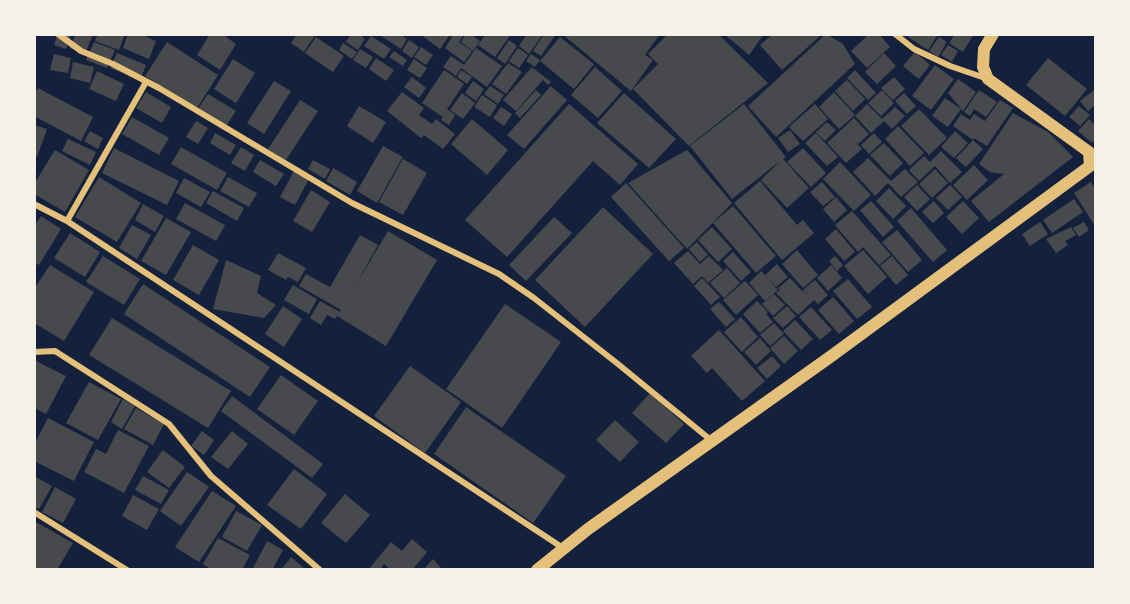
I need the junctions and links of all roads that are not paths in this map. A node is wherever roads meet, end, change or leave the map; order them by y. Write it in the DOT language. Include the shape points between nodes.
graph roads {
  1 [pos="58,34"];
  2 [pos="895,34"];
  3 [pos="993,34"];
  4 [pos="988,79"];
  5 [pos="146,82"];
  6 [pos="1092,169"];
  7 [pos="34,204"];
  8 [pos="67,221"];
  9 [pos="34,352"];
  10 [pos="712,441"];
  11 [pos="34,512"];
  12 [pos="563,549"];
  13 [pos="127,570"];
  14 [pos="320,570"];
  15 [pos="537,570"];
  1 -- 5 [label="street" via="81,51"];
  2 -- 4 [label="street" via="914,49"];
  3 -- 4 [label="main road" via="984,49 983,67"];
  4 -- 6 [label="main road" via="1089,152"];
  5 -- 8 [label="street"];
  5 -- 10 [label="street" via="352,203 499,274"];
  6 -- 10 [label="main road"];
  7 -- 8 [label="street"];
  8 -- 12 [label="street"];
  9 -- 14 [label="street" via="55,351 170,423 211,476"];
  10 -- 12 [label="main road"];
  11 -- 13 [label="street"];
  12 -- 15 [label="main road"];
}
